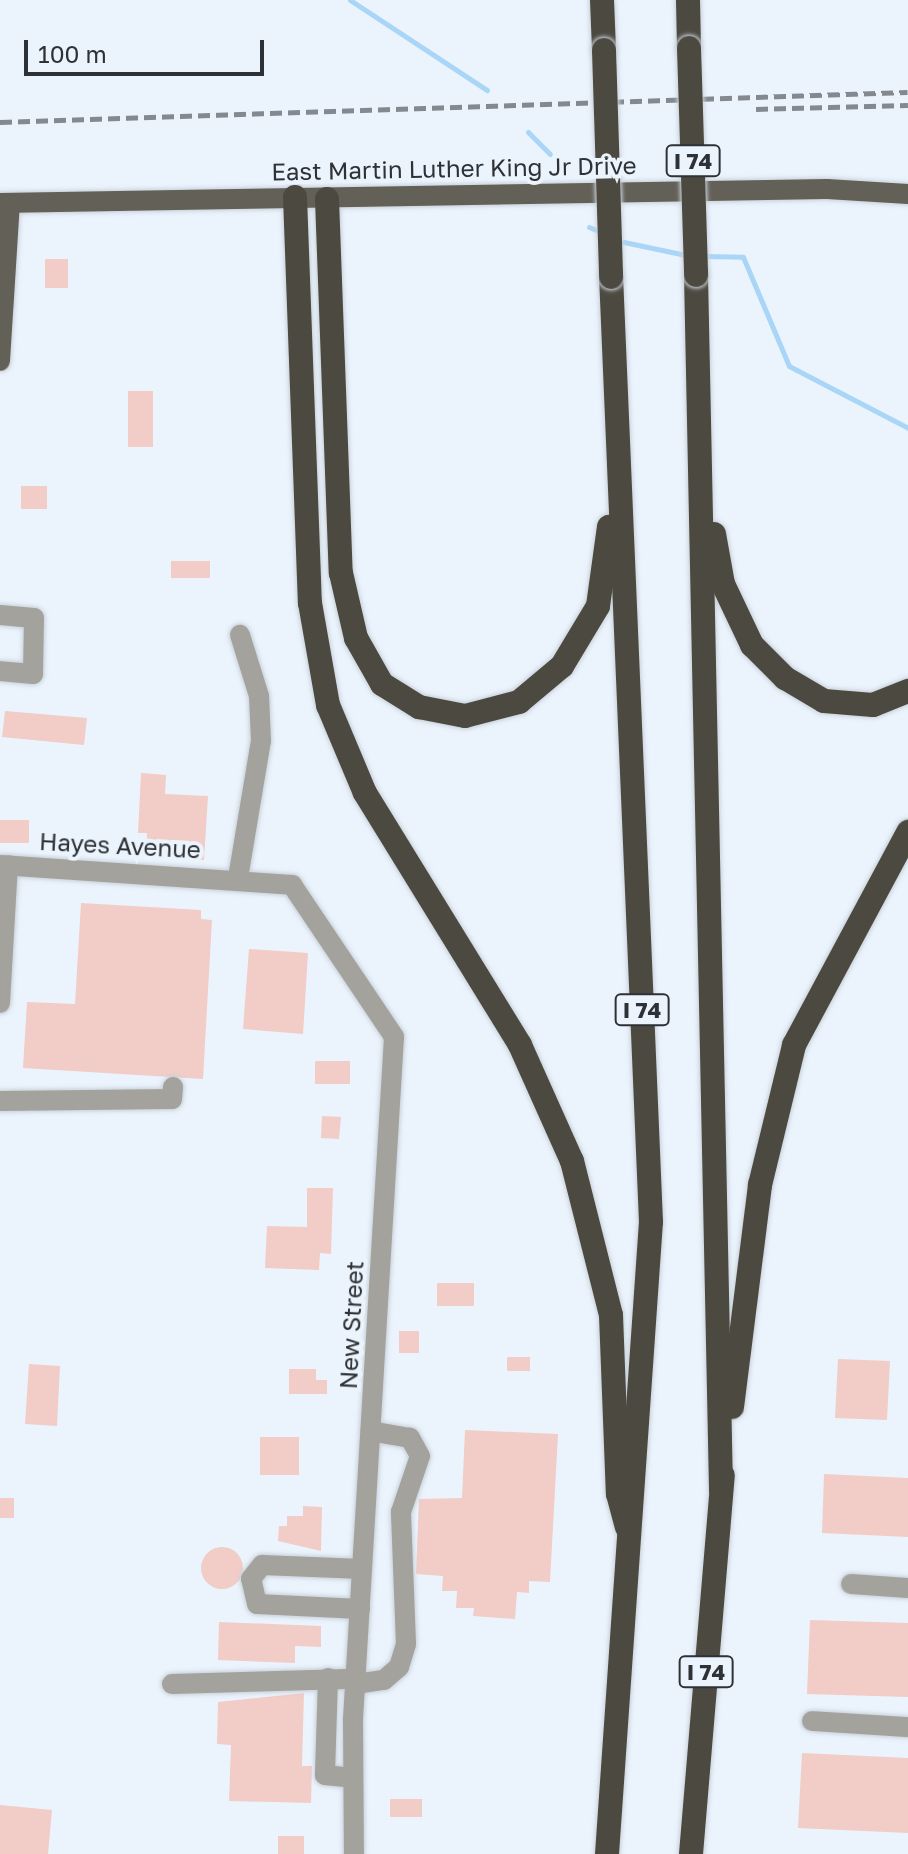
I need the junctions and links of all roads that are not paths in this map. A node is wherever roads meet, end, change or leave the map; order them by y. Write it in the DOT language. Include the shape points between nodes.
graph roads {
  1 [pos="602,0"];
  2 [pos="688,0"];
  3 [pos="908,194"];
  4 [pos="295,197"];
  5 [pos="327,199"];
  6 [pos="5,203"];
  7 [pos="0,361"];
  8 [pos="701,468"];
  9 [pos="617,474"];
  10 [pos="0,615"];
  11 [pos="240,635"];
  12 [pos="0,671"];
  13 [pos="908,691"];
  14 [pos="908,832"];
  15 [pos="4,865"];
  16 [pos="238,878"];
  17 [pos="0,991"];
  18 [pos="173,1087"];
  19 [pos="0,1101"];
  20 [pos="371,1431"];
  21 [pos="721,1490"];
  22 [pos="633,1546"];
  23 [pos="362,1569"];
  24 [pos="851,1584"];
  25 [pos="908,1588"];
  26 [pos="360,1609"];
  27 [pos="328,1678"];
  28 [pos="355,1681"];
  29 [pos="172,1684"];
  30 [pos="812,1721"];
  31 [pos="908,1727"];
  32 [pos="353,1778"];
  33 [pos="354,1854"];
  34 [pos="607,1854"];
  35 [pos="691,1854"];
  1 -- 9 [label="highway, I 74, bridge"];
  2 -- 8 [label="highway, I 74, bridge"];
  3 -- 5 [label="main road, East Martin Luther King Jr Drive" via="827,189"];
  4 -- 5 [label="main road, East Martin Luther King Jr Drive"];
  4 -- 6 [label="main road, East Martin Luther King Jr Drive"];
  4 -- 22 [label="highway" via="310,603 328,705 365,793 520,1045 572,1161 611,1315 618,1494"];
  5 -- 9 [label="highway" via="341,573 356,638 382,684 419,707 465,716 519,702 562,666 598,606"];
  6 -- 7 [label="main road"];
  8 -- 13 [label="highway" via="723,584 752,645 785,678 824,701 873,705"];
  8 -- 21 [label="highway, I 74"];
  9 -- 22 [label="highway, I 74" via="651,1222"];
  10 -- 12 [label="street" via="34,618 33,674"];
  11 -- 16 [label="street" via="259,696 261,741"];
  14 -- 21 [label="highway" via="794,1045 760,1185"];
  15 -- 16 [label="street, Hayes Avenue"];
  15 -- 17 [label="street"];
  16 -- 20 [label="street, New Street" via="292,885 394,1037"];
  18 -- 19 [label="street" via="172,1099"];
  20 -- 23 [label="street, New Street"];
  20 -- 28 [label="street" via="410,1438 420,1456 401,1512 406,1644 390,1678"];
  21 -- 35 [label="highway, I 74"];
  22 -- 34 [label="highway, I 74"];
  23 -- 26 [label="street, New Street"];
  23 -- 26 [label="street" via="262,1565 251,1579 257,1604"];
  24 -- 25 [label="street"];
  26 -- 28 [label="street, New Street"];
  27 -- 28 [label="street"];
  27 -- 29 [label="street"];
  27 -- 32 [label="street" via="325,1775"];
  28 -- 32 [label="street, New Street"];
  30 -- 31 [label="street"];
  32 -- 33 [label="street, New Street"];
}
